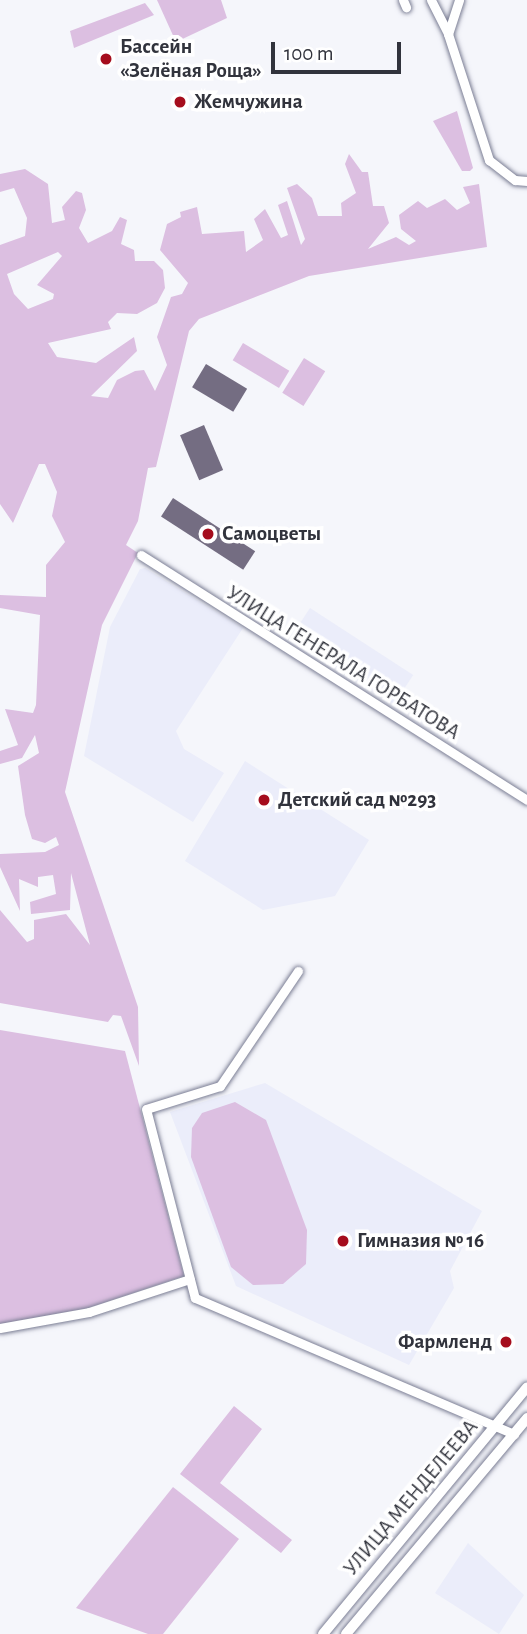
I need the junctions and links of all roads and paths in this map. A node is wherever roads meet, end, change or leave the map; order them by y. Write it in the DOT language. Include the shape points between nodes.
graph roads {
  1 [pos="431,0"];
  2 [pos="459,0"];
  3 [pos="449,34"];
  4 [pos="527,181"];
  5 [pos="141,555"];
  6 [pos="527,800"];
  7 [pos="298,971"];
  8 [pos="190,1279"];
  9 [pos="0,1328"];
  10 [pos="527,1387"];
  11 [pos="527,1418"];
  12 [pos="499,1423"];
  13 [pos="514,1434"];
  14 [pos="323,1634"];
  15 [pos="346,1634"];
  1 -- 3 [label="street"];
  2 -- 3 [label="street"];
  3 -- 4 [label="street" via="489,160 515,180"];
  5 -- 6 [label="street, УЛИЦА ГЕНЕРАЛА ГОРБАТОВА"];
  7 -- 8 [label="street" via="220,1086 146,1109"];
  8 -- 9 [label="street" via="89,1312"];
  8 -- 12 [label="street" via="195,1298"];
  10 -- 12 [label="main road, УЛИЦА МЕНДЕЛЕЕВА"];
  11 -- 13 [label="main road, УЛИЦА МЕНДЕЛЕЕВА"];
  12 -- 13 [label="street"];
  12 -- 14 [label="main road, УЛИЦА МЕНДЕЛЕЕВА"];
  13 -- 15 [label="main road, УЛИЦА МЕНДЕЛЕЕВА"];
}
